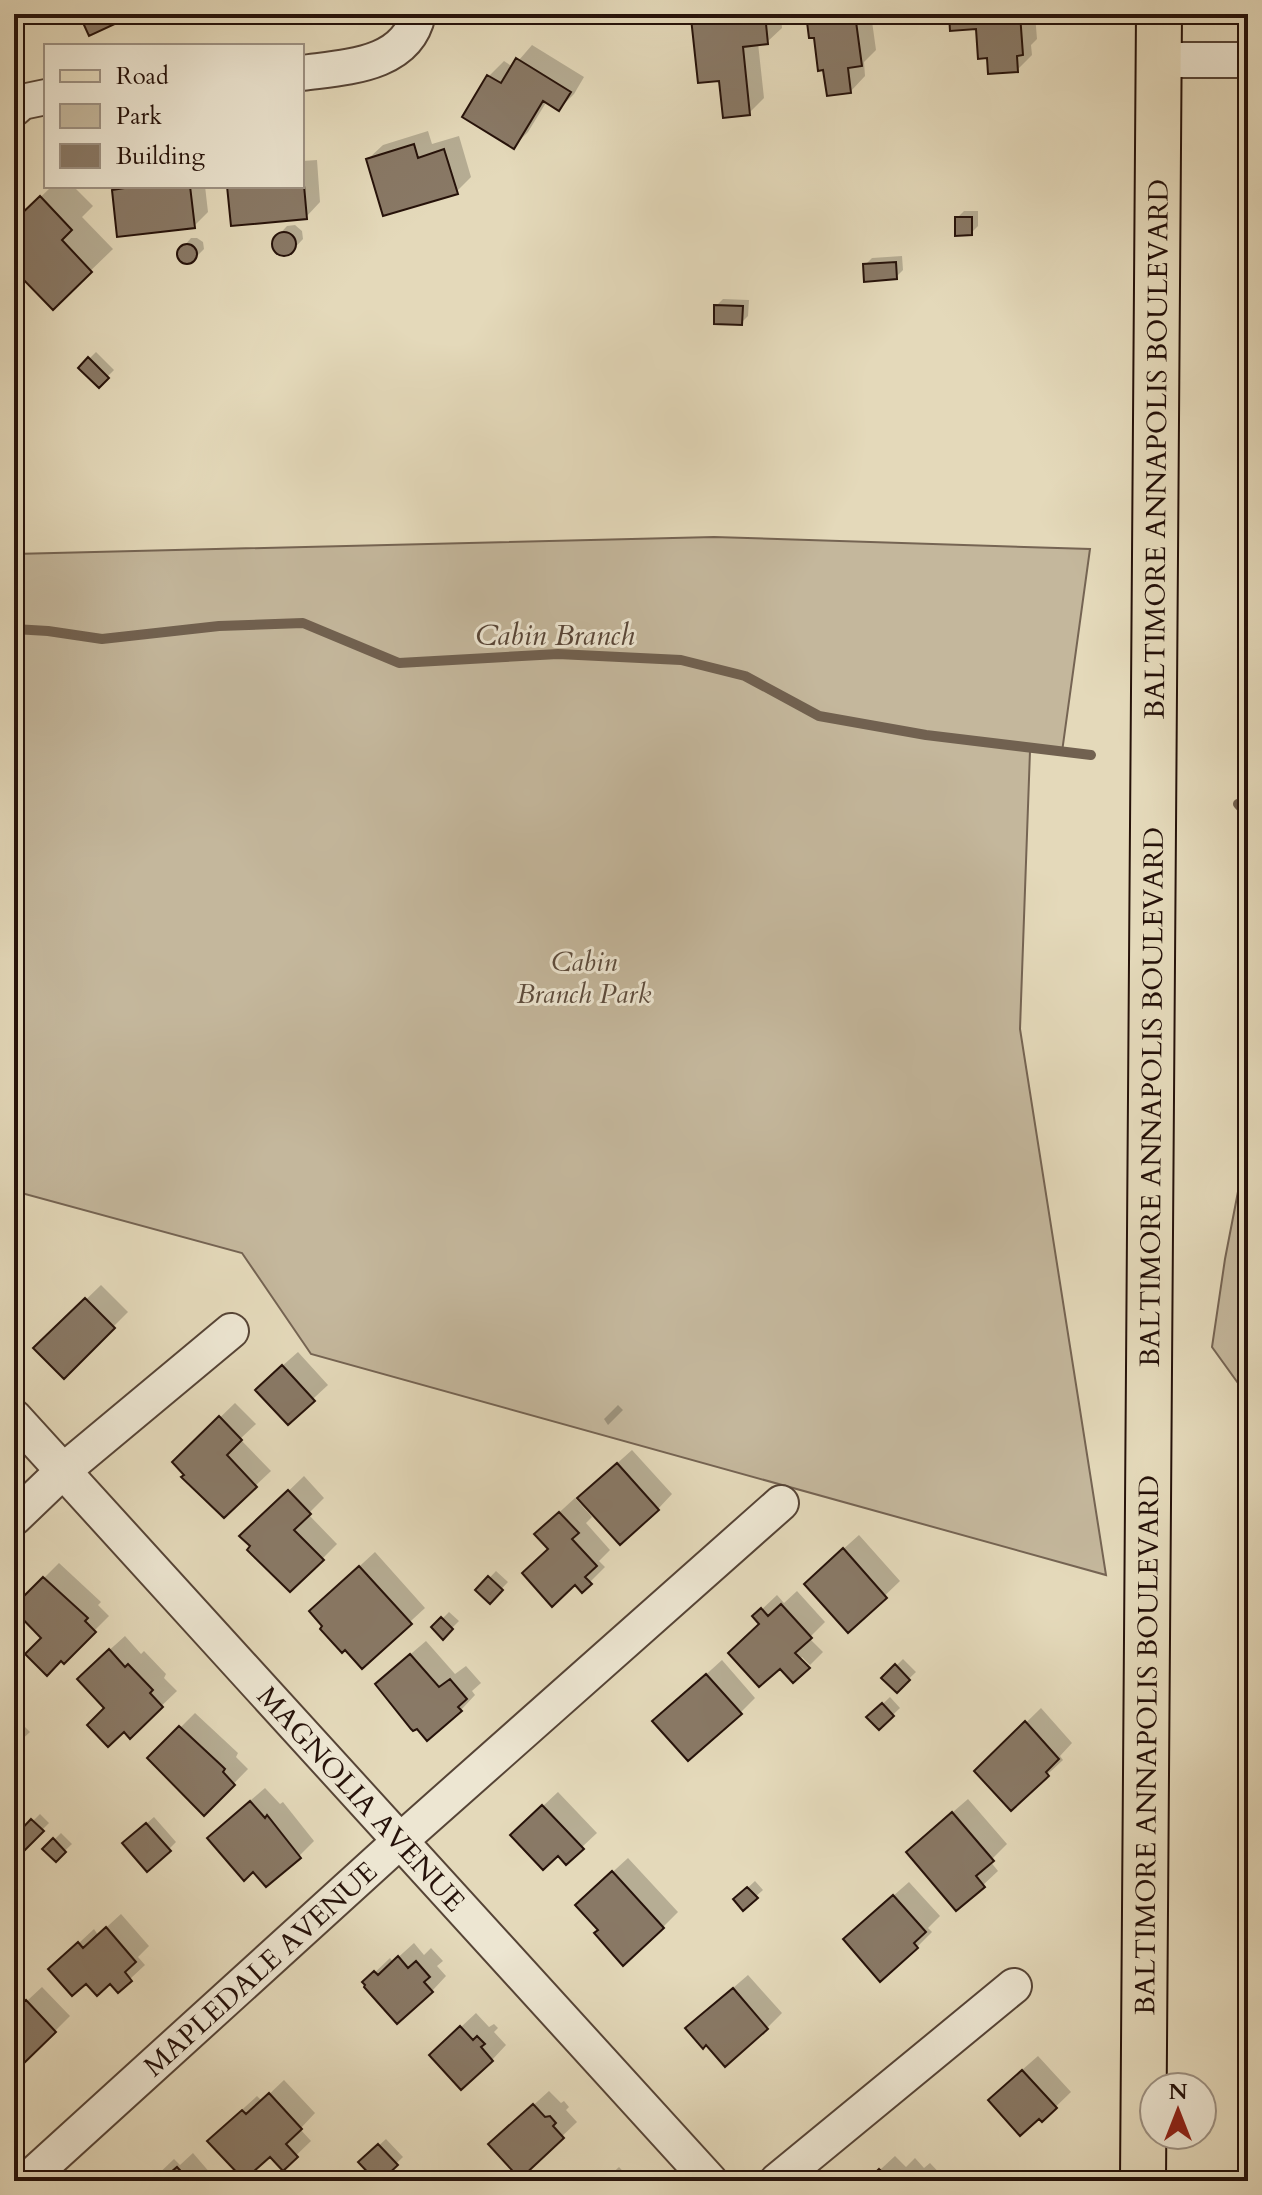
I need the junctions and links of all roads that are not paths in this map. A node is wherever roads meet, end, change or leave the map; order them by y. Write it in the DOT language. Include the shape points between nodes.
graph roads {
  1 [pos="418,14"];
  2 [pos="1159,14"];
  3 [pos="1159,60"];
  4 [pos="1248,60"];
  5 [pos="304,73"];
  6 [pos="231,1331"];
  7 [pos="14,1417"];
  8 [pos="63,1471"];
  9 [pos="781,1503"];
  10 [pos="14,1518"];
  11 [pos="400,1841"];
  12 [pos="1014,1986"];
  13 [pos="26,2181"];
  14 [pos="710,2181"];
  15 [pos="777,2181"];
  16 [pos="1143,2181"];
  1 -- 5 [label="street" via="415,29 369,64"];
  2 -- 3 [label="main road, BALTIMORE ANNAPOLIS BOULEVARD"];
  3 -- 4 [label="street"];
  3 -- 16 [label="main road, BALTIMORE ANNAPOLIS BOULEVARD"];
  6 -- 8 [label="street"];
  7 -- 8 [label="street, MAGNOLIA AVENUE"];
  8 -- 10 [label="street"];
  8 -- 11 [label="street, MAGNOLIA AVENUE"];
  9 -- 11 [label="street, MAPLEDALE AVENUE"];
  11 -- 13 [label="street, MAPLEDALE AVENUE"];
  11 -- 14 [label="street, MAGNOLIA AVENUE"];
  12 -- 15 [label="street"];
}
